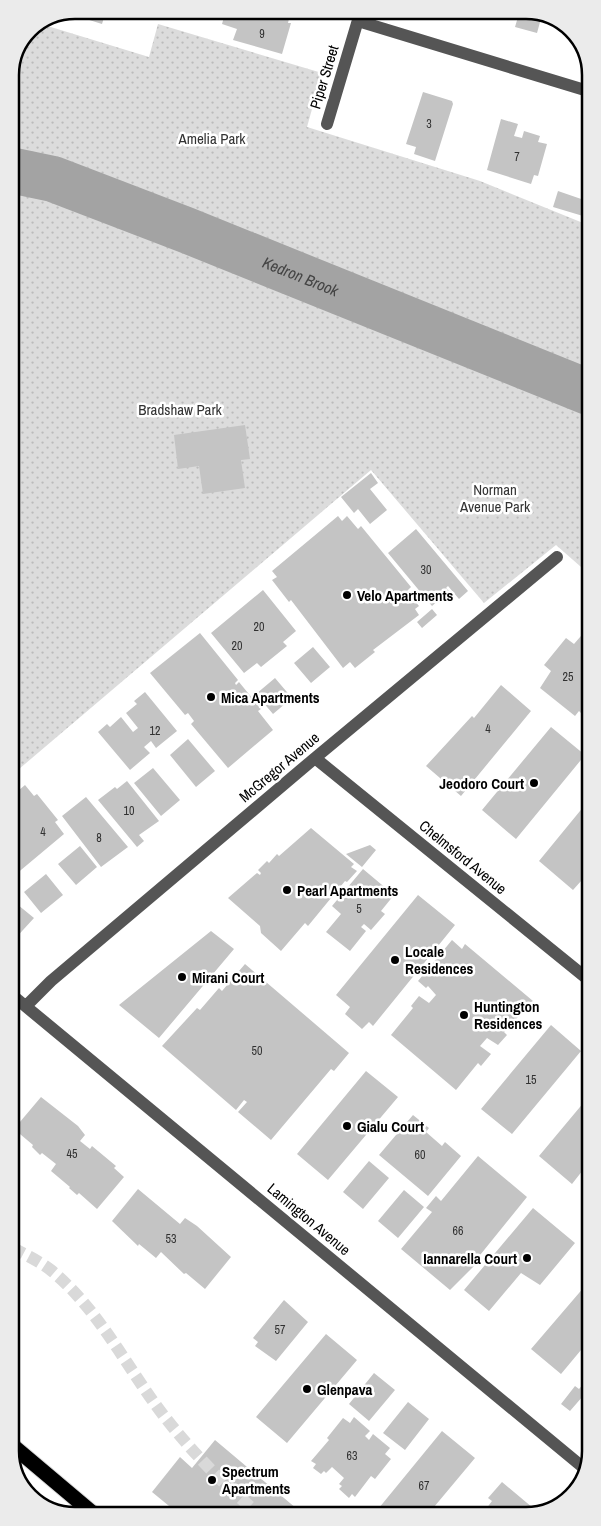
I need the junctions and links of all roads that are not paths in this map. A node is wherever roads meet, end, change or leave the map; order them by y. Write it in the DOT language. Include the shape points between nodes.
graph roads {
  1 [pos="358,19"];
  2 [pos="368,19"];
  3 [pos="582,88"];
  4 [pos="327,124"];
  5 [pos="557,557"];
  6 [pos="315,758"];
  7 [pos="582,975"];
  8 [pos="19,1000"];
  9 [pos="26,1006"];
  10 [pos="19,1451"];
  11 [pos="580,1466"];
  12 [pos="85,1507"];
  1 -- 4 [label="street, Piper Street"];
  2 -- 3 [label="street"];
  5 -- 6 [label="street, McGregor Avenue"];
  6 -- 7 [label="street, Chelmsford Avenue"];
  6 -- 9 [label="street, McGregor Avenue" via="51,981"];
  8 -- 9 [label="street, Lamington Avenue"];
  9 -- 11 [label="street, Lamington Avenue"];
  10 -- 12 [label="highway"];
}
